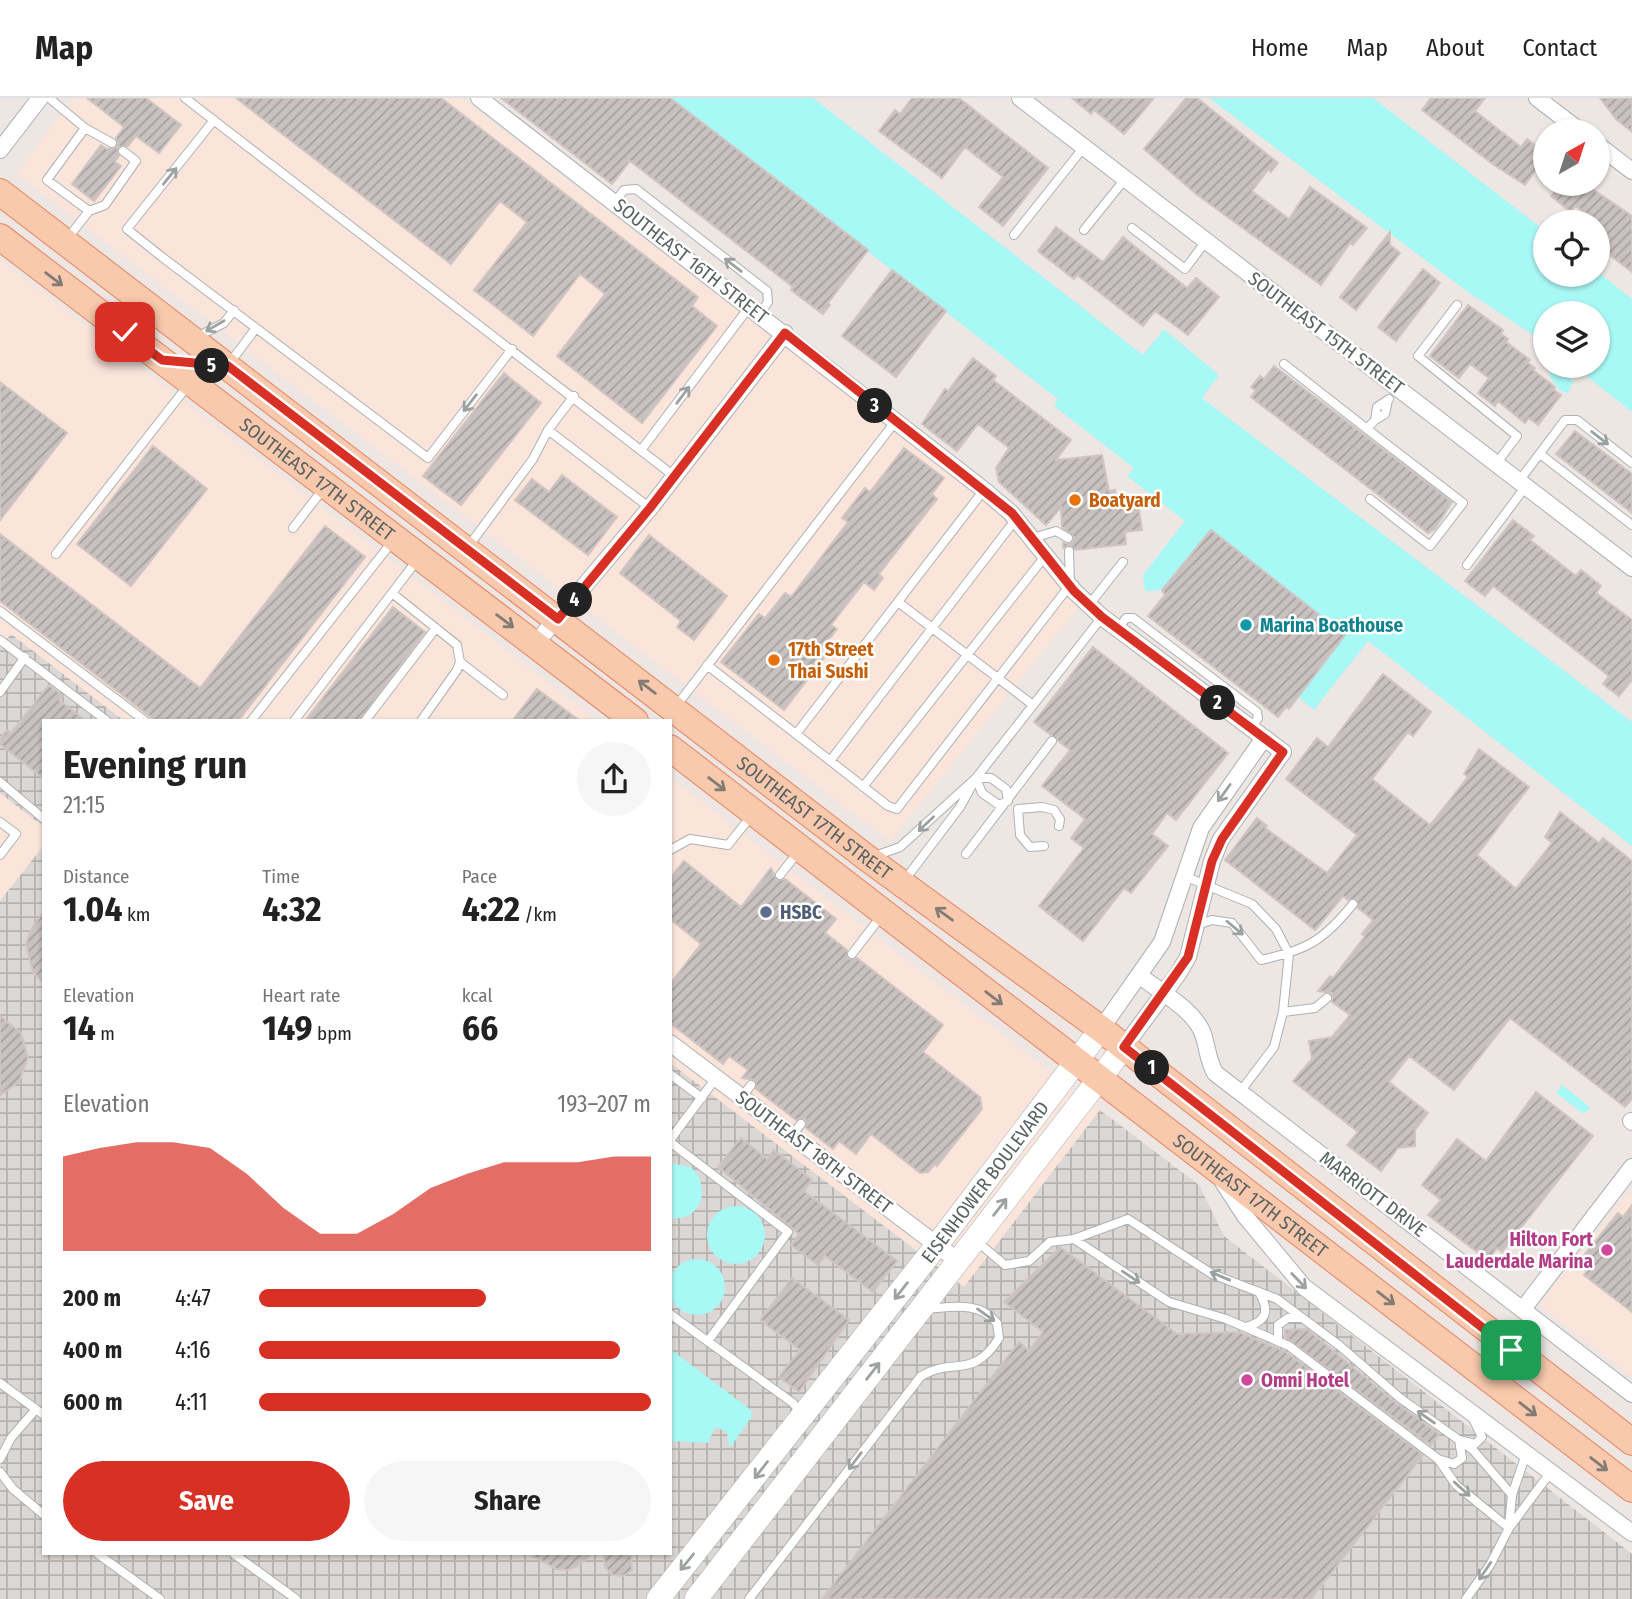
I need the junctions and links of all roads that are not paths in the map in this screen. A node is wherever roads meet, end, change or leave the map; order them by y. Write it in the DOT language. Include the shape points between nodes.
graph roads {
  1 [pos="40,98"];
  2 [pos="49,98"];
  3 [pos="185,98"];
  4 [pos="479,98"];
  5 [pos="1020,98"];
  6 [pos="1537,98"];
  7 [pos="1564,119"];
  8 [pos="214,120"];
  9 [pos="85,128"];
  10 [pos="112,142"];
  11 [pos="1084,147"];
  12 [pos="0,150"];
  13 [pos="123,151"];
  14 [pos="1610,154"];
  15 [pos="1632,171"];
  16 [pos="1125,179"];
  17 [pos="0,192"];
  18 [pos="615,202"];
  19 [pos="89,211"];
  20 [pos="1132,228"];
  21 [pos="1084,230"];
  22 [pos="1014,235"];
  23 [pos="0,237"];
  24 [pos="1206,241"];
  25 [pos="65,242"];
  26 [pos="1457,305"];
  27 [pos="234,310"];
  28 [pos="755,310"];
  29 [pos="256,328"];
  30 [pos="785,333"];
  31 [pos="194,339"];
  32 [pos="512,349"];
  33 [pos="162,360"];
  34 [pos="1284,364"];
  35 [pos="228,366"];
  36 [pos="194,385"];
  37 [pos="1392,394"];
  38 [pos="267,396"];
  39 [pos="574,397"];
  40 [pos="895,422"];
  41 [pos="1367,429"];
  42 [pos="548,430"];
  43 [pos="642,449"];
  44 [pos="1539,454"];
  45 [pos="1632,463"];
  46 [pos="1496,464"];
  47 [pos="674,477"];
  48 [pos="1522,484"];
  49 [pos="326,485"];
  50 [pos="984,490"];
  51 [pos="1370,499"];
  52 [pos="650,508"];
  53 [pos="1016,518"];
  54 [pos="1632,525"];
  55 [pos="293,528"];
  56 [pos="395,537"];
  57 [pos="1033,538"];
  58 [pos="1068,538"];
  59 [pos="466,549"];
  60 [pos="1069,551"];
  61 [pos="56,554"];
  62 [pos="1046,555"];
  63 [pos="420,557"];
  64 [pos="1124,562"];
  65 [pos="1467,565"];
  66 [pos="1632,568"];
  67 [pos="1070,585"];
  68 [pos="392,593"];
  69 [pos="898,602"];
  70 [pos="1089,605"];
  71 [pos="0,611"];
  72 [pos="1102,617"];
  73 [pos="558,619"];
  74 [pos="436,628"];
  75 [pos="932,629"];
  76 [pos="0,640"];
  77 [pos="535,644"];
  78 [pos="967,656"];
  79 [pos="25,657"];
  80 [pos="460,662"];
  81 [pos="707,665"];
  82 [pos="998,680"];
  83 [pos="0,692"];
  84 [pos="503,695"];
  85 [pos="1033,705"];
  86 [pos="675,708"];
  87 [pos="104,719"];
  88 [pos="142,719"];
  89 [pos="253,719"];
  90 [pos="296,719"];
  91 [pos="367,719"];
  92 [pos="422,719"];
  93 [pos="632,719"];
  94 [pos="1258,733"];
  95 [pos="796,734"];
  96 [pos="1052,741"];
  97 [pos="672,750"];
  98 [pos="1283,752"];
  99 [pos="830,761"];
  100 [pos="976,778"];
  101 [pos="0,782"];
  102 [pos="863,787"];
  103 [pos="1008,801"];
  104 [pos="1018,809"];
  105 [pos="754,813"];
  106 [pos="42,817"];
  107 [pos="0,822"];
  108 [pos="1059,826"];
  109 [pos="1044,846"];
  110 [pos="672,849"];
  111 [pos="805,852"];
  112 [pos="966,854"];
  113 [pos="0,855"];
  114 [pos="867,858"];
  115 [pos="780,875"];
  116 [pos="1184,876"];
  117 [pos="902,884"];
  118 [pos="1206,884"];
  119 [pos="1353,904"];
  120 [pos="883,913"];
  121 [pos="1197,925"];
  122 [pos="852,954"];
  123 [pos="1289,954"];
  124 [pos="1140,976"];
  125 [pos="1162,993"];
  126 [pos="1327,998"];
  127 [pos="1283,1012"];
  128 [pos="1101,1029"];
  129 [pos="672,1045"];
  130 [pos="1124,1047"];
  131 [pos="1077,1062"];
  132 [pos="672,1076"];
  133 [pos="716,1078"];
  134 [pos="1100,1079"];
  135 [pos="1240,1092"];
  136 [pos="702,1098"];
  137 [pos="672,1138"];
  138 [pos="672,1143"];
  139 [pos="1215,1167"];
  140 [pos="1632,1167"];
  141 [pos="1632,1182"];
  142 [pos="1615,1189"];
  143 [pos="1074,1239"];
  144 [pos="975,1240"];
  145 [pos="937,1245"];
  146 [pos="958,1261"];
  147 [pos="1259,1292"];
  148 [pos="921,1309"];
  149 [pos="1523,1309"];
  150 [pos="672,1315"];
  151 [pos="1302,1318"];
  152 [pos="1245,1327"];
  153 [pos="708,1341"];
  154 [pos="1278,1341"];
  155 [pos="0,1383"];
  156 [pos="1632,1394"];
  157 [pos="1459,1404"];
  158 [pos="40,1412"];
  159 [pos="803,1416"];
  160 [pos="1459,1440"];
  161 [pos="1632,1442"];
  162 [pos="1526,1454"];
  163 [pos="0,1459"];
  164 [pos="1438,1459"];
  165 [pos="0,1472"];
  166 [pos="1550,1473"];
  167 [pos="1632,1489"];
  168 [pos="1513,1496"];
  169 [pos="42,1513"];
  170 [pos="1509,1528"];
  171 [pos="1632,1533"];
  172 [pos="99,1555"];
  173 [pos="235,1555"];
  174 [pos="160,1599"];
  175 [pos="296,1599"];
  176 [pos="658,1599"];
  177 [pos="696,1599"];
  178 [pos="749,1599"];
  179 [pos="1466,1599"];
  1 -- 12 [label="street"];
  2 -- 9 [label="lane"];
  3 -- 8 [label="lane"];
  4 -- 18 [label="street, SOUTHEAST 16TH STREET"];
  5 -- 11 [label="street, SOUTHEAST 15TH STREET"];
  6 -- 7 [label="street"];
  27 -- 8 [label="lane, one-way" via="127,229"];
  8 -- 32 [label="lane"];
  9 -- 10 [label="lane"];
  9 -- 19 [label="lane" via="47,180"];
  11 -- 16 [label="street, SOUTHEAST 15TH STREET"];
  11 -- 22 [label="lane"];
  13 -- 19 [label="lane" via="136,161 105,205"];
  14 -- 15 [label="street"];
  16 -- 21 [label="lane"];
  16 -- 24 [label="street, SOUTHEAST 15TH STREET"];
  17 -- 25 [label="main road, SOUTHEAST 17TH STREET"];
  18 -- 28 [label="street, SOUTHEAST 16TH STREET"];
  28 -- 18 [label="lane, one-way" via="768,302 766,291 636,190 624,190"];
  19 -- 25 [label="lane"];
  20 -- 24 [label="lane" via="1185,269"];
  23 -- 33 [label="main road, SOUTHEAST 17TH STREET, one-way"];
  24 -- 37 [label="street, SOUTHEAST 15TH STREET"];
  25 -- 31 [label="main road, SOUTHEAST 17TH STREET"];
  26 -- 46 [label="lane" via="1418,356 1517,436"];
  27 -- 29 [label="lane"];
  27 -- 31 [label="lane, one-way" via="224,323"];
  28 -- 30 [label="street, SOUTHEAST 16TH STREET"];
  43 -- 28 [label="lane, one-way"];
  32 -- 29 [label="lane, one-way" via="428,458"];
  29 -- 35 [label="lane"];
  30 -- 40 [label="street, SOUTHEAST 16TH STREET"];
  30 -- 47 [label="street"];
  31 -- 35 [label="main road, SOUTHEAST 17TH STREET"];
  32 -- 39 [label="lane"];
  33 -- 35 [label="main road"];
  33 -- 36 [label="main road, SOUTHEAST 17TH STREET"];
  34 -- 41 [label="lane"];
  35 -- 38 [label="main road, SOUTHEAST 17TH STREET"];
  36 -- 38 [label="main road" via="222,380"];
  36 -- 49 [label="main road, SOUTHEAST 17TH STREET"];
  36 -- 61 [label="lane"];
  37 -- 41 [label="lane" via="1385,414"];
  37 -- 46 [label="street, SOUTHEAST 15TH STREET"];
  38 -- 59 [label="main road, SOUTHEAST 17TH STREET"];
  39 -- 42 [label="lane"];
  39 -- 43 [label="lane"];
  40 -- 50 [label="street, SOUTHEAST 16TH STREET"];
  40 -- 81 [label="lane"];
  41 -- 51 [label="lane" via="1463,503 1430,546"];
  42 -- 52 [label="lane"];
  42 -- 59 [label="lane" via="533,459"];
  43 -- 47 [label="lane"];
  44 -- 45 [label="lane, one-way" via="1565,420 1577,420"];
  44 -- 48 [label="lane"];
  44 -- 54 [label="lane"];
  46 -- 48 [label="street, SOUTHEAST 15TH STREET"];
  47 -- 52 [label="street"];
  48 -- 65 [label="lane"];
  48 -- 66 [label="street, SOUTHEAST 15TH STREET"];
  49 -- 55 [label="lane"];
  49 -- 56 [label="main road, SOUTHEAST 17TH STREET"];
  50 -- 53 [label="street, SOUTHEAST 16TH STREET"];
  50 -- 69 [label="lane"];
  52 -- 73 [label="street"];
  53 -- 57 [label="street, SOUTHEAST 16TH STREET"];
  53 -- 75 [label="lane"];
  56 -- 63 [label="main road, SOUTHEAST 17TH STREET"];
  56 -- 89 [label="lane"];
  57 -- 58 [label="lane" via="1056,531"];
  57 -- 62 [label="street, SOUTHEAST 16TH STREET"];
  59 -- 73 [label="main road, SOUTHEAST 17TH STREET"];
  60 -- 67 [label="lane"];
  62 -- 67 [label="street, SOUTHEAST 16TH STREET"];
  62 -- 78 [label="lane"];
  63 -- 68 [label="lane"];
  63 -- 77 [label="main road, SOUTHEAST 17TH STREET, one-way"];
  64 -- 70 [label="lane"];
  67 -- 70 [label="street, SOUTHEAST 16TH STREET"];
  67 -- 82 [label="lane"];
  68 -- 74 [label="lane"];
  68 -- 90 [label="lane"];
  69 -- 75 [label="lane"];
  69 -- 95 [label="lane"];
  70 -- 72 [label="street, SOUTHEAST 16TH STREET"];
  71 -- 88 [label="lane"];
  72 -- 85 [label="lane"];
  72 -- 94 [label="street, SOUTHEAST 16TH STREET"];
  73 -- 77 [label="street"];
  86 -- 73 [label="main road, SOUTHEAST 17TH STREET, one-way"];
  74 -- 80 [label="lane" via="457,645"];
  74 -- 91 [label="lane"];
  75 -- 78 [label="lane"];
  75 -- 99 [label="lane"];
  76 -- 79 [label="lane"];
  77 -- 93 [label="main road, SOUTHEAST 17TH STREET"];
  78 -- 82 [label="lane"];
  78 -- 102 [label="lane"];
  79 -- 83 [label="lane"];
  79 -- 87 [label="lane"];
  80 -- 84 [label="lane"];
  80 -- 92 [label="lane"];
  81 -- 86 [label="lane"];
  81 -- 95 [label="lane"];
  82 -- 85 [label="lane"];
  82 -- 102 [label="lane" via="897,809"];
  85 -- 100 [label="lane"];
  86 -- 114 [label="main road, SOUTHEAST 17TH STREET"];
  94 -- 98 [label="street, SOUTHEAST 16TH STREET"];
  94 -- 116 [label="street, EISENHOWER BOULEVARD, one-way" via="1201,828"];
  95 -- 99 [label="lane"];
  96 -- 103 [label="lane"];
  97 -- 105 [label="main road, SOUTHEAST 17TH STREET, one-way"];
  98 -- 118 [label="street, EISENHOWER BOULEVARD" via="1222,839"];
  99 -- 102 [label="lane"];
  100 -- 103 [label="lane" via="991,778 1006,789"];
  100 -- 103 [label="lane" via="982,793 999,805"];
  100 -- 114 [label="lane, one-way" via="900,846"];
  100 -- 117 [label="lane"];
  101 -- 106 [label="lane"];
  103 -- 104 [label="lane"];
  103 -- 112 [label="lane"];
  104 -- 108 [label="lane" via="1054,810"];
  104 -- 109 [label="lane" via="1020,835 1030,847"];
  105 -- 110 [label="lane" via="729,845 690,839"];
  105 -- 111 [label="main road, SOUTHEAST 17TH STREET"];
  107 -- 113 [label="lane" via="16,834"];
  111 -- 115 [label="lane"];
  111 -- 117 [label="main road" via="868,883"];
  111 -- 120 [label="main road, SOUTHEAST 17TH STREET"];
  114 -- 117 [label="main road, SOUTHEAST 17TH STREET"];
  116 -- 118 [label="lane"];
  116 -- 124 [label="street, EISENHOWER BOULEVARD" via="1162,942"];
  128 -- 117 [label="main road, SOUTHEAST 17TH STREET, one-way"];
  118 -- 121 [label="street, EISENHOWER BOULEVARD"];
  118 -- 123 [label="lane" via="1252,904 1276,929"];
  119 -- 123 [label="lane" via="1332,931 1312,946"];
  120 -- 122 [label="lane"];
  120 -- 131 [label="main road, SOUTHEAST 17TH STREET, one-way"];
  121 -- 123 [label="lane, one-way" via="1212,919 1232,923 1261,960"];
  121 -- 125 [label="street, EISENHOWER BOULEVARD" via="1188,957"];
  123 -- 127 [label="lane"];
  124 -- 125 [label="street, MARRIOTT DRIVE"];
  124 -- 128 [label="street, EISENHOWER BOULEVARD"];
  125 -- 130 [label="street, EISENHOWER BOULEVARD"];
  125 -- 135 [label="street, MARRIOTT DRIVE" via="1195,1019 1215,1073"];
  126 -- 127 [label="lane" via="1315,1008"];
  127 -- 135 [label="lane" via="1274,1047"];
  128 -- 130 [label="main road, SOUTHEAST 17TH STREET"];
  128 -- 131 [label="street, EISENHOWER BOULEVARD"];
  129 -- 133 [label="street, SOUTHEAST 18TH STREET"];
  130 -- 134 [label="street, EISENHOWER BOULEVARD"];
  130 -- 161 [label="main road, SOUTHEAST 17TH STREET"];
  131 -- 134 [label="main road, SOUTHEAST 17TH STREET"];
  131 -- 145 [label="street, EISENHOWER BOULEVARD"];
  132 -- 136 [label="lane"];
  133 -- 136 [label="lane"];
  133 -- 145 [label="street, SOUTHEAST 18TH STREET" via="746,1091"];
  134 -- 139 [label="main road, SOUTHEAST 17TH STREET"];
  144 -- 134 [label="street, EISENHOWER BOULEVARD, one-way"];
  135 -- 149 [label="street, MARRIOTT DRIVE"];
  136 -- 137 [label="lane"];
  138 -- 153 [label="lane" via="789,1232"];
  139 -- 157 [label="street, one-way" via="1245,1216 1304,1287"];
  139 -- 167 [label="main road, SOUTHEAST 17TH STREET, one-way"];
  140 -- 142 [label="street"];
  141 -- 142 [label="street"];
  142 -- 149 [label="street"];
  143 -- 144 [label="lane" via="1050,1242 1029,1261 1005,1265"];
  147 -- 143 [label="lane, one-way" via="1212,1274 1128,1219"];
  143 -- 152 [label="lane, one-way" via="1168,1303"];
  144 -- 146 [label="street, EISENHOWER BOULEVARD"];
  145 -- 146 [label="street, SOUTHEAST 18TH STREET"];
  145 -- 159 [label="street, EISENHOWER BOULEVARD, one-way"];
  146 -- 148 [label="street, EISENHOWER BOULEVARD"];
  147 -- 151 [label="lane"];
  147 -- 152 [label="lane" via="1267,1306 1266,1315"];
  177 -- 148 [label="street, EISENHOWER BOULEVARD, one-way"];
  148 -- 178 [label="lane, one-way" via="980,1309 997,1323 999,1338 980,1360 921,1376"];
  149 -- 156 [label="street, MARRIOTT DRIVE"];
  150 -- 153 [label="lane"];
  151 -- 154 [label="lane" via="1288,1318 1278,1325"];
  160 -- 151 [label="lane, one-way"];
  152 -- 154 [label="lane"];
  153 -- 159 [label="lane" via="793,1403"];
  154 -- 164 [label="lane"];
  155 -- 158 [label="lane"];
  157 -- 160 [label="lane" via="1482,1437 1475,1444"];
  157 -- 162 [label="street"];
  158 -- 163 [label="lane" via="11,1438"];
  159 -- 176 [label="street, EISENHOWER BOULEVARD, one-way"];
  160 -- 164 [label="lane" via="1462,1458 1454,1464"];
  160 -- 168 [label="lane"];
  162 -- 166 [label="street"];
  162 -- 168 [label="lane"];
  164 -- 170 [label="lane, one-way" via="1456,1485"];
  165 -- 169 [label="lane"];
  166 -- 170 [label="lane"];
  166 -- 171 [label="street"];
  168 -- 170 [label="lane"];
  170 -- 179 [label="lane, one-way"];
  172 -- 174 [label="lane"];
  173 -- 175 [label="lane"];
}
